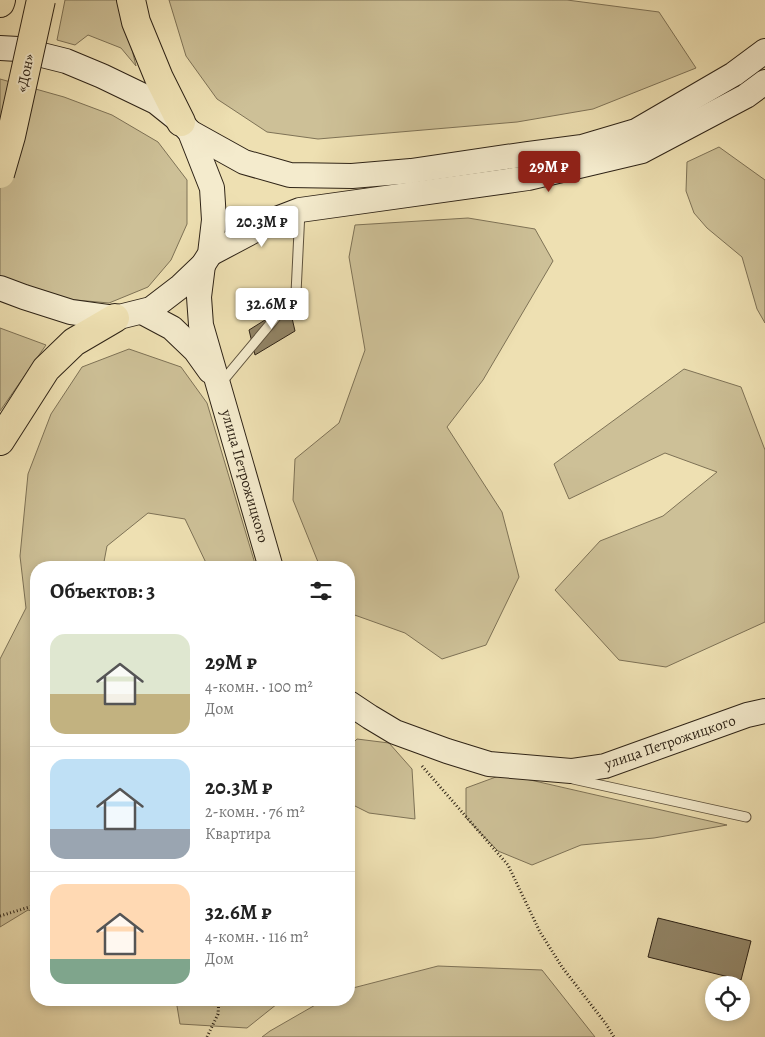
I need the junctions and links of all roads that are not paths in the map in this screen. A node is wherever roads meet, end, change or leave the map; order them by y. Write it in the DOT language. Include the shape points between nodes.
graph roads {
  1 [pos="41,0"];
  2 [pos="131,0"];
  3 [pos="0,48"];
  4 [pos="765,51"];
  5 [pos="765,82"];
  6 [pos="186,127"];
  7 [pos="0,174"];
  8 [pos="300,210"];
  9 [pos="206,260"];
  10 [pos="0,288"];
  11 [pos="142,312"];
  12 [pos="115,318"];
  13 [pos="219,385"];
  14 [pos="0,441"];
  15 [pos="269,561"];
  16 [pos="355,707"];
  17 [pos="765,711"];
  18 [pos="534,768"];
  19 [pos="746,818"];
  1 -- 7 [label="main road, «Дон», bridge"];
  2 -- 6 [label="main road" via="136,22 159,78"];
  3 -- 6 [label="main road" via="66,61 102,76 156,102"];
  4 -- 6 [label="main road" via="734,74 636,131 582,147 411,171 352,176 290,175 244,162"];
  5 -- 8 [label="main road" via="746,96 642,151 528,178"];
  6 -- 9 [label="main road, улица Петрожицкого" via="212,188 214,220"];
  8 -- 9 [label="main road" via="274,220"];
  8 -- 13 [label="lane" via="296,293"];
  9 -- 11 [label="main road" via="181,286"];
  9 -- 13 [label="main road, улица Петрожицкого" via="199,297 201,324"];
  10 -- 12 [label="main road" via="71,312"];
  11 -- 12 [label="main road"];
  11 -- 13 [label="main road, улица Петрожицкого" via="172,328 195,350"];
  12 -- 14 [label="main road" via="74,342 46,369"];
  13 -- 15 [label="main road, улица Петрожицкого"];
  16 -- 18 [label="main road, улица Петрожицкого" via="395,732 447,751 489,764"];
  17 -- 18 [label="main road, улица Петрожицкого" via="605,766 571,771"];
  18 -- 19 [label="lane"];
}
